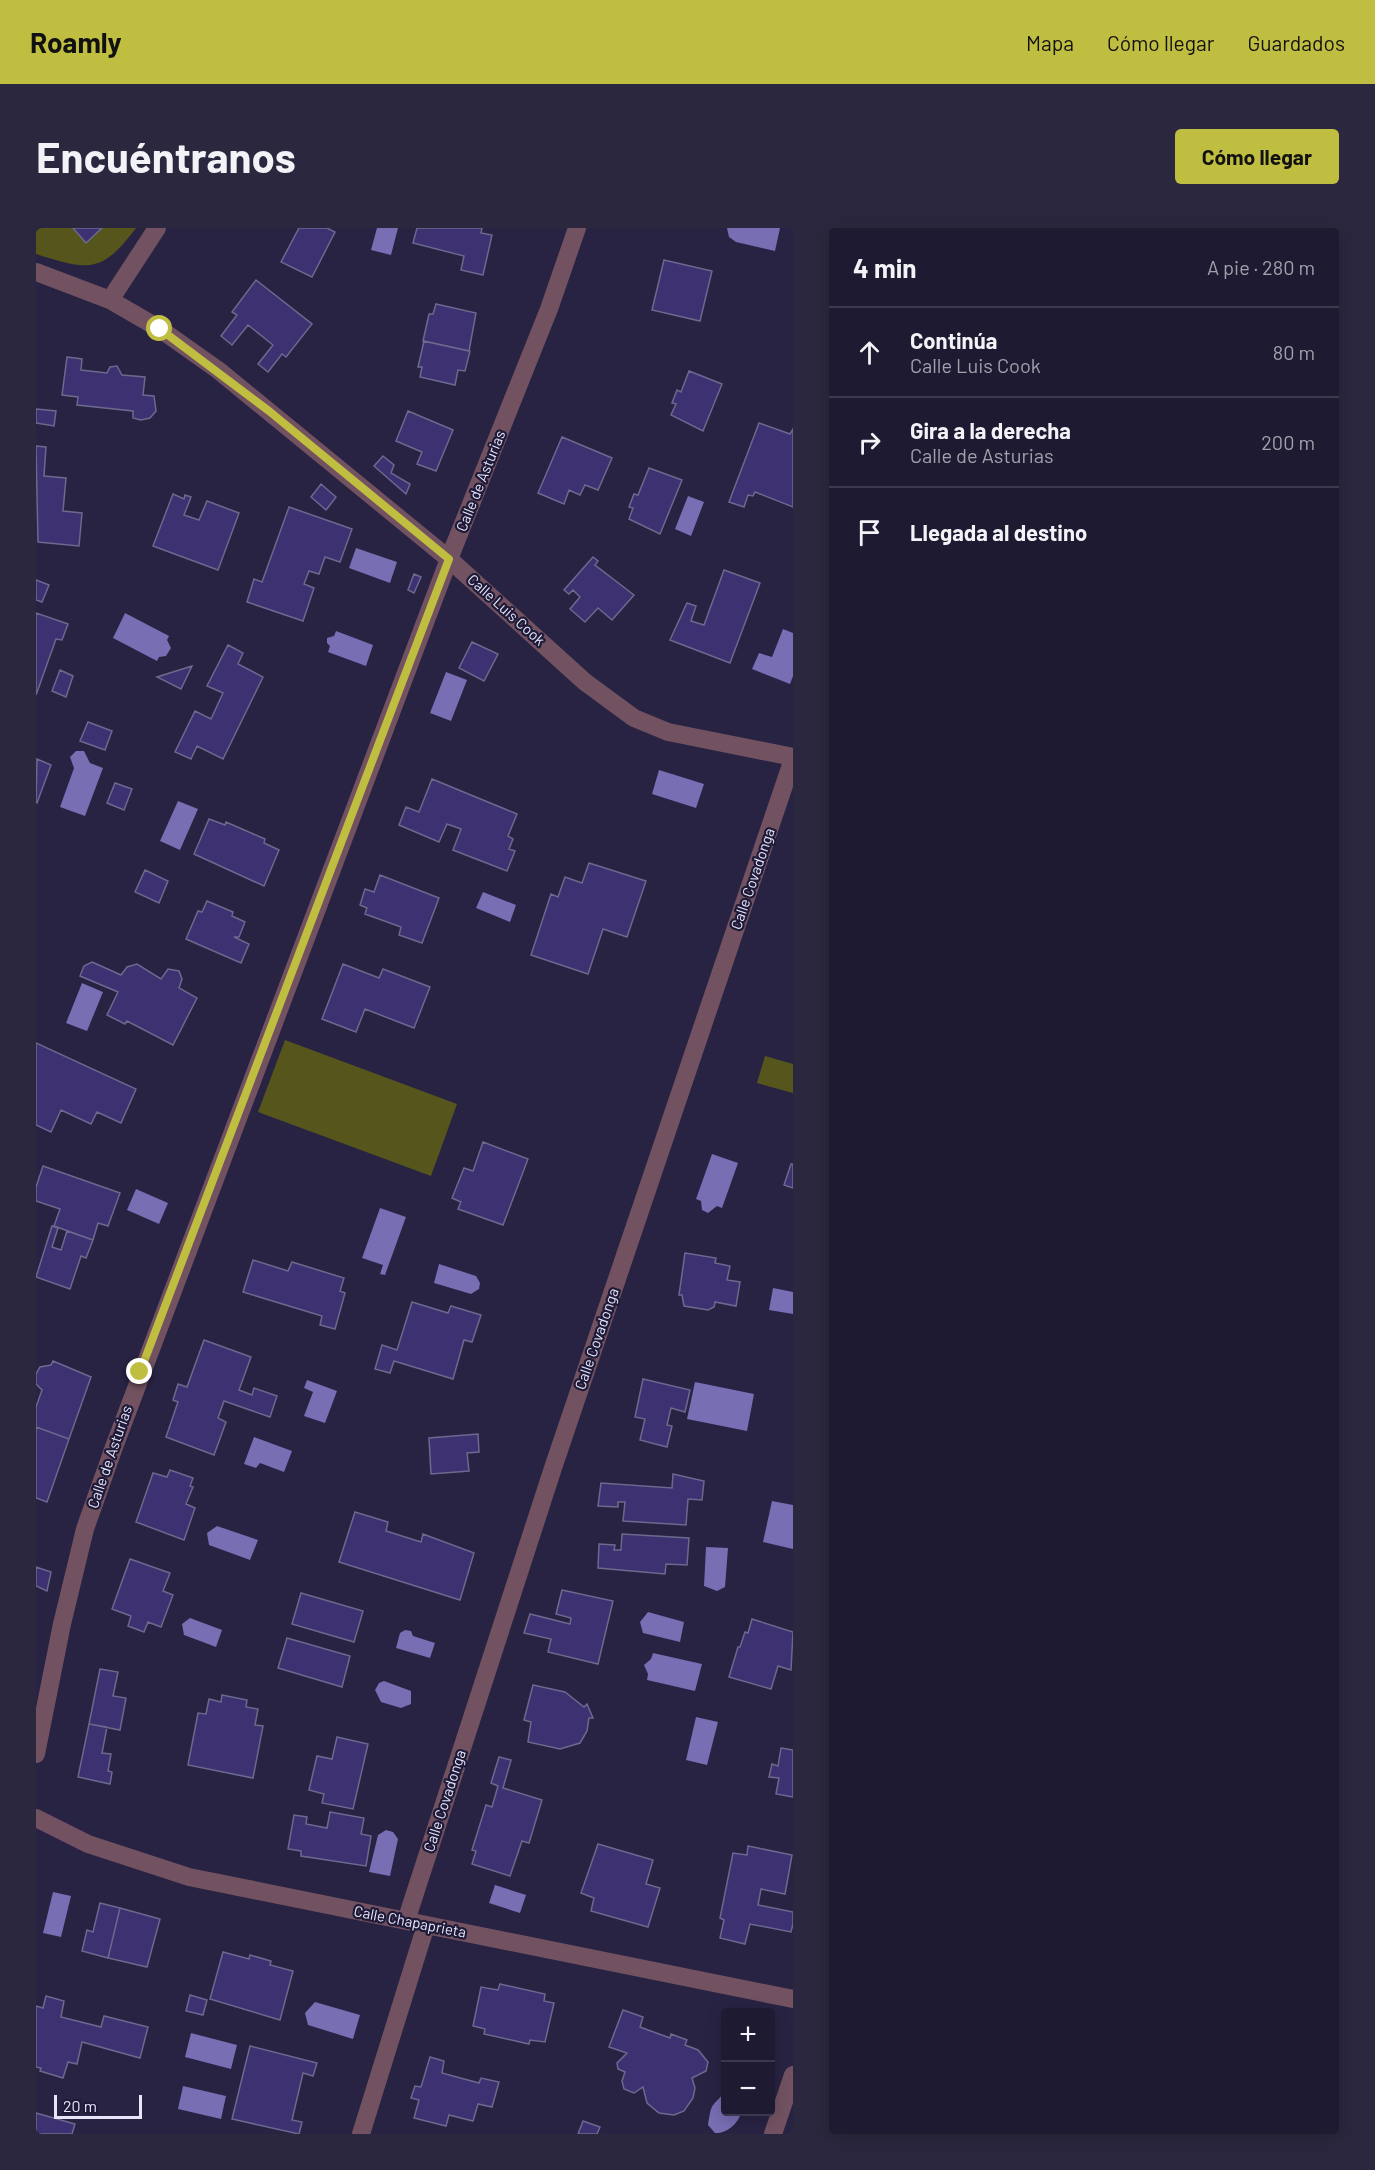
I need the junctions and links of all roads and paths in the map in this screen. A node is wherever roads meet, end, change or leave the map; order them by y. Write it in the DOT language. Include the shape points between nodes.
graph roads {
  1 [pos="157,228"];
  2 [pos="577,228"];
  3 [pos="36,272"];
  4 [pos="110,300"];
  5 [pos="449,559"];
  6 [pos="793,758"];
  7 [pos="36,1754"];
  8 [pos="36,1818"];
  9 [pos="406,1921"];
  10 [pos="426,1925"];
  11 [pos="793,1999"];
  12 [pos="793,2075"];
  13 [pos="361,2134"];
  14 [pos="773,2134"];
  1 -- 4 [label="street"];
  2 -- 5 [label="street, Calle de Asturias" via="549,309"];
  3 -- 4 [label="street, Calle Luis Cook"];
  4 -- 5 [label="street, Calle Luis Cook" via="218,370"];
  5 -- 6 [label="street, Calle Luis Cook" via="585,682 634,718 668,732"];
  5 -- 7 [label="street, Calle de Asturias" via="140,1372 89,1519 62,1624"];
  6 -- 9 [label="street, Calle Covadonga" via="542,1500"];
  8 -- 9 [label="street, Calle Chapaprieta" via="88,1844 189,1877"];
  9 -- 10 [label="street, Calle Chapaprieta"];
  10 -- 11 [label="street, Calle Chapaprieta"];
  10 -- 13 [label="street"];
  12 -- 14 [label="street"];
}
